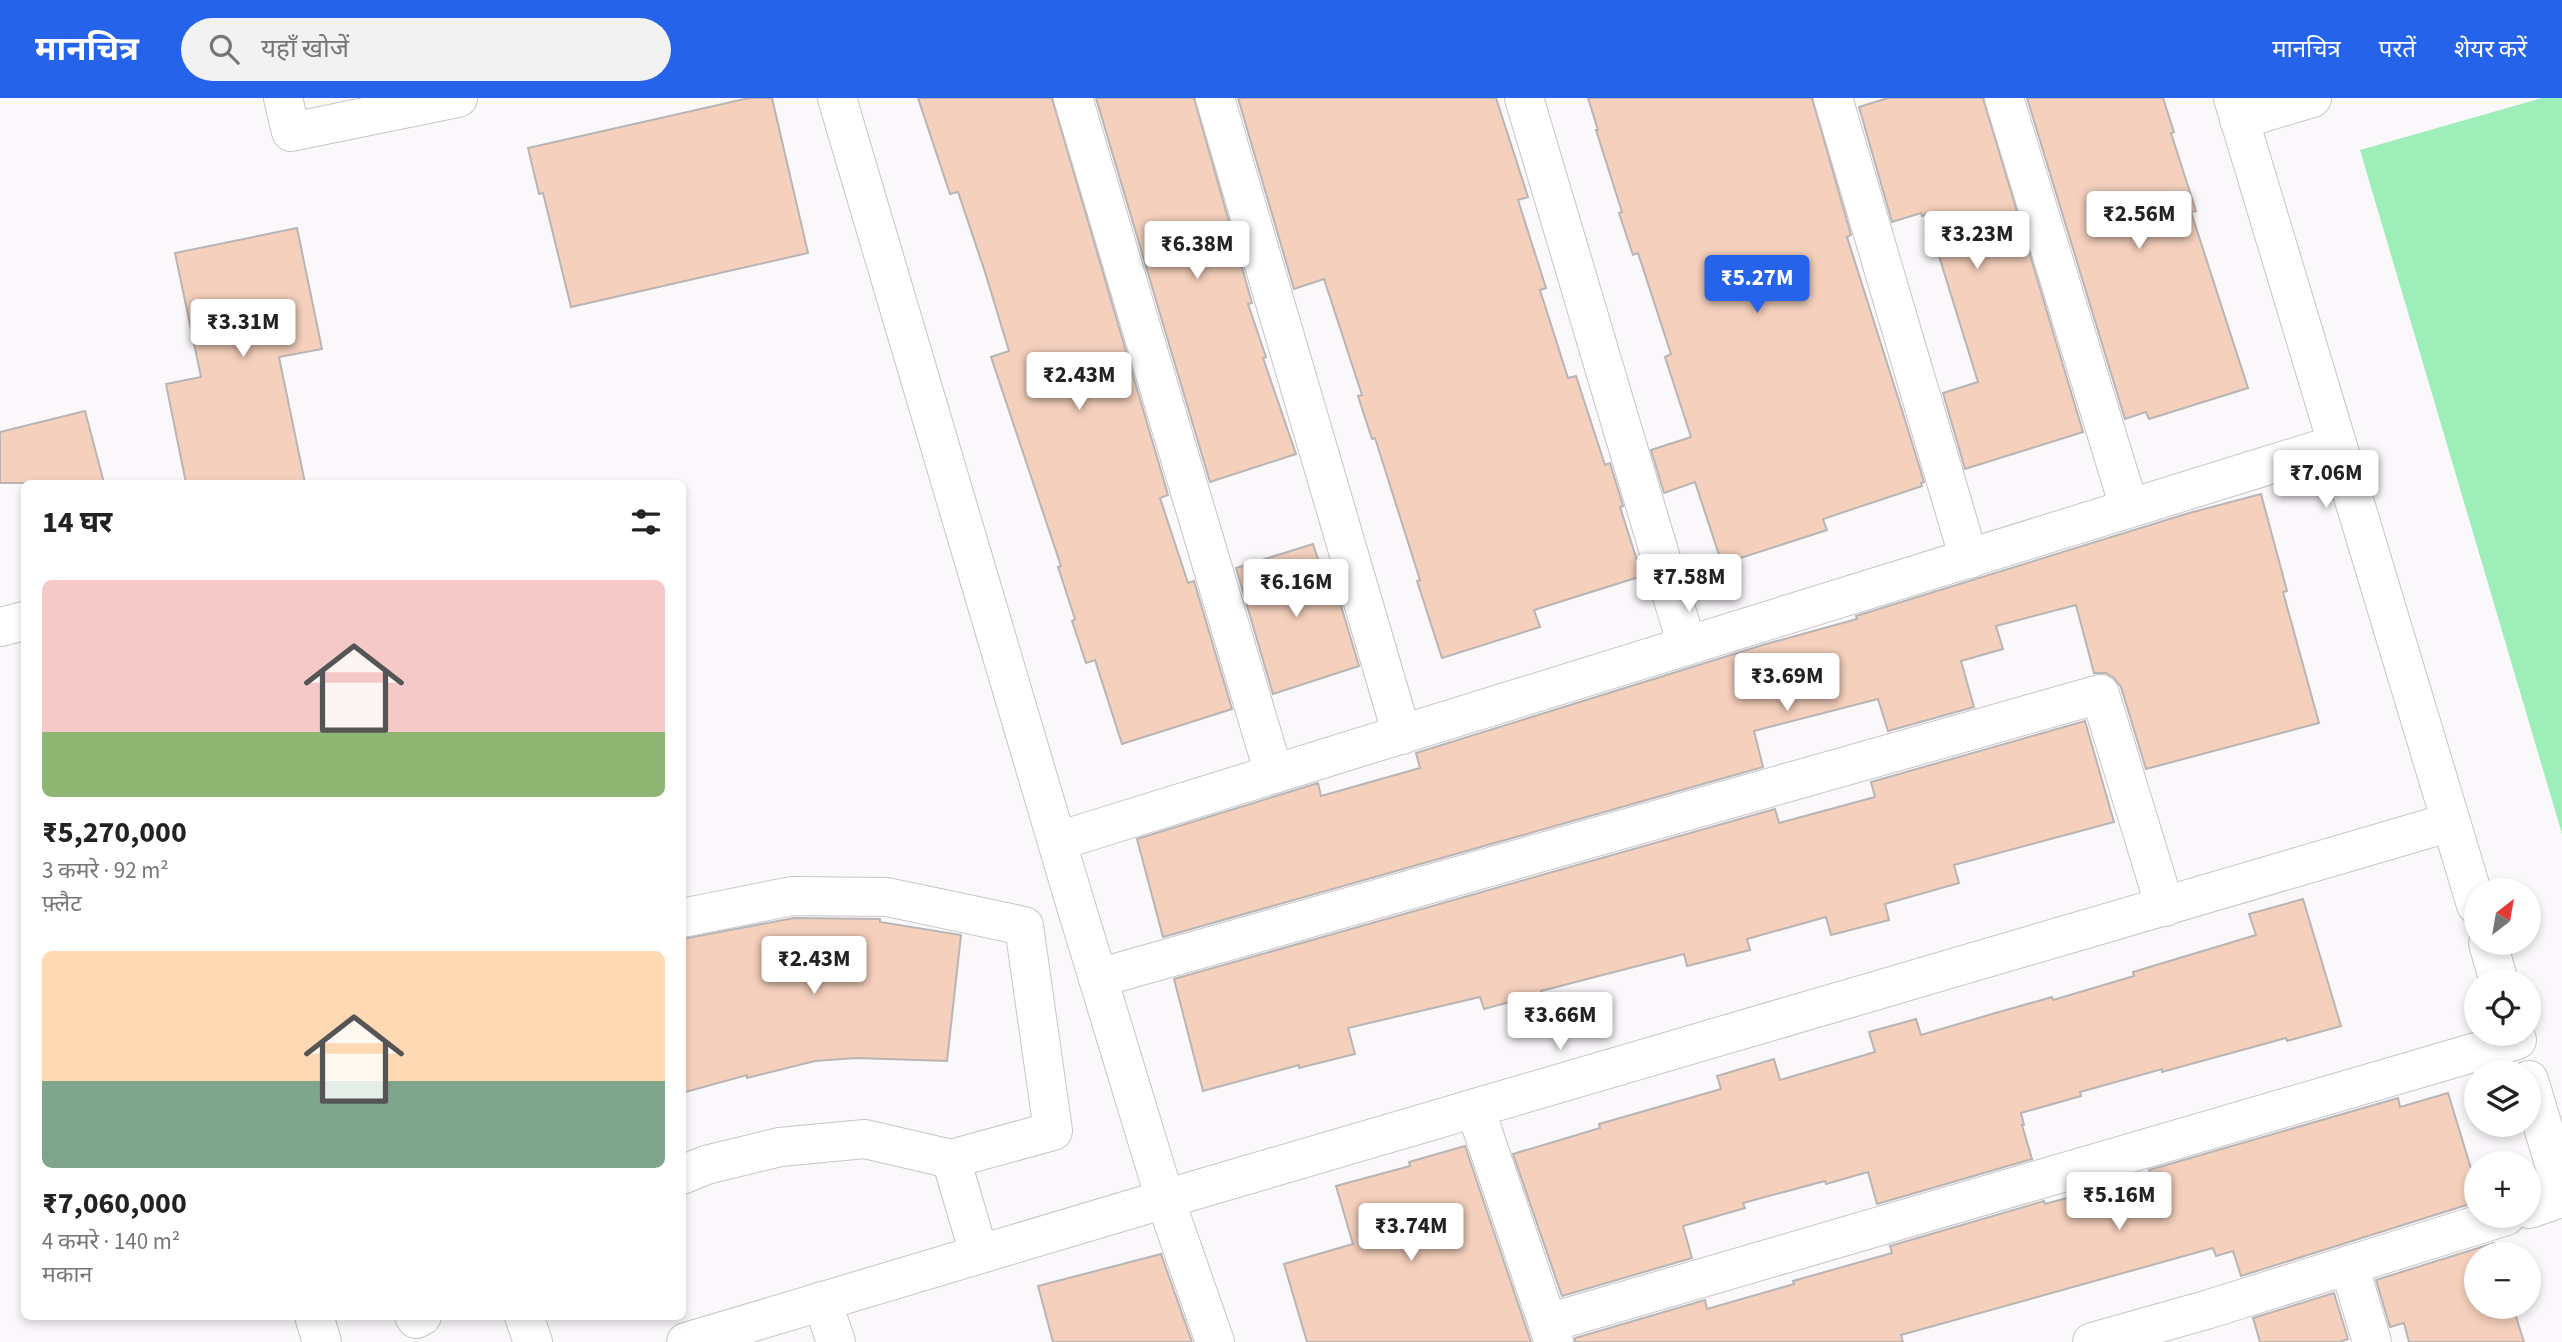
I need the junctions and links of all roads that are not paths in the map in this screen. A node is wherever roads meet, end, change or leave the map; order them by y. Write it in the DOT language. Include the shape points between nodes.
graph roads {
  1 [pos="283,98"];
  2 [pos="458,98"];
  3 [pos="837,98"];
  4 [pos="1073,98"];
  5 [pos="1215,98"];
  6 [pos="1524,98"];
  7 [pos="1833,98"];
  8 [pos="2004,98"];
  9 [pos="2312,98"];
  10 [pos="2236,109"];
  11 [pos="2337,444"];
  12 [pos="2129,507"];
  13 [pos="1969,559"];
  14 [pos="21,622"];
  15 [pos="0,627"];
  16 [pos="1688,646"];
  17 [pos="1402,734"];
  18 [pos="1274,774"];
  19 [pos="2451,822"];
  20 [pos="1058,841"];
  21 [pos="2468,878"];
  22 [pos="2165,907"];
  23 [pos="686,917"];
  24 [pos="1098,978"];
  25 [pos="2520,1049"];
  26 [pos="1475,1108"];
  27 [pos="2541,1120"];
  28 [pos="951,1159"];
  29 [pos="686,1173"];
  30 [pos="2562,1190"];
  31 [pos="1165,1199"];
  32 [pos="2562,1199"];
  33 [pos="2541,1205"];
  34 [pos="2467,1228"];
  35 [pos="979,1254"];
  36 [pos="2349,1265"];
  37 [pos="822,1301"];
  38 [pos="315,1320"];
  39 [pos="525,1320"];
  40 [pos="2210,1326"];
  41 [pos="1551,1332"];
  42 [pos="322,1342"];
  43 [pos="533,1342"];
  44 [pos="686,1342"];
  45 [pos="836,1342"];
  46 [pos="1215,1342"];
  47 [pos="2092,1342"];
  48 [pos="2372,1342"];
  1 -- 2 [label="street" via="290,132"];
  3 -- 20 [label="street"];
  4 -- 18 [label="street"];
  5 -- 17 [label="street"];
  6 -- 16 [label="street"];
  7 -- 13 [label="street"];
  8 -- 12 [label="street"];
  9 -- 10 [label="street"];
  10 -- 11 [label="street"];
  11 -- 12 [label="street"];
  11 -- 19 [label="street"];
  12 -- 13 [label="street"];
  13 -- 16 [label="street"];
  14 -- 15 [label="street"];
  16 -- 17 [label="street"];
  17 -- 18 [label="street"];
  18 -- 20 [label="street"];
  19 -- 21 [label="street"];
  19 -- 22 [label="street"];
  20 -- 24 [label="street"];
  22 -- 24 [label="street" via="2100,694"];
  22 -- 26 [label="street"];
  23 -- 28 [label="street" via="792,897 887,897 1024,926 1053,1131"];
  24 -- 31 [label="street"];
  25 -- 41 [label="street"];
  26 -- 31 [label="street"];
  26 -- 41 [label="street"];
  27 -- 30 [label="street"];
  28 -- 29 [label="street" via="865,1139 780,1147"];
  28 -- 35 [label="street"];
  31 -- 35 [label="street"];
  31 -- 46 [label="street"];
  32 -- 33 [label="street"];
  34 -- 36 [label="street"];
  35 -- 37 [label="street"];
  36 -- 40 [label="street"];
  36 -- 48 [label="street"];
  37 -- 44 [label="street"];
  37 -- 45 [label="street"];
  38 -- 42 [label="street"];
  39 -- 43 [label="street"];
  40 -- 47 [label="street"];
}
